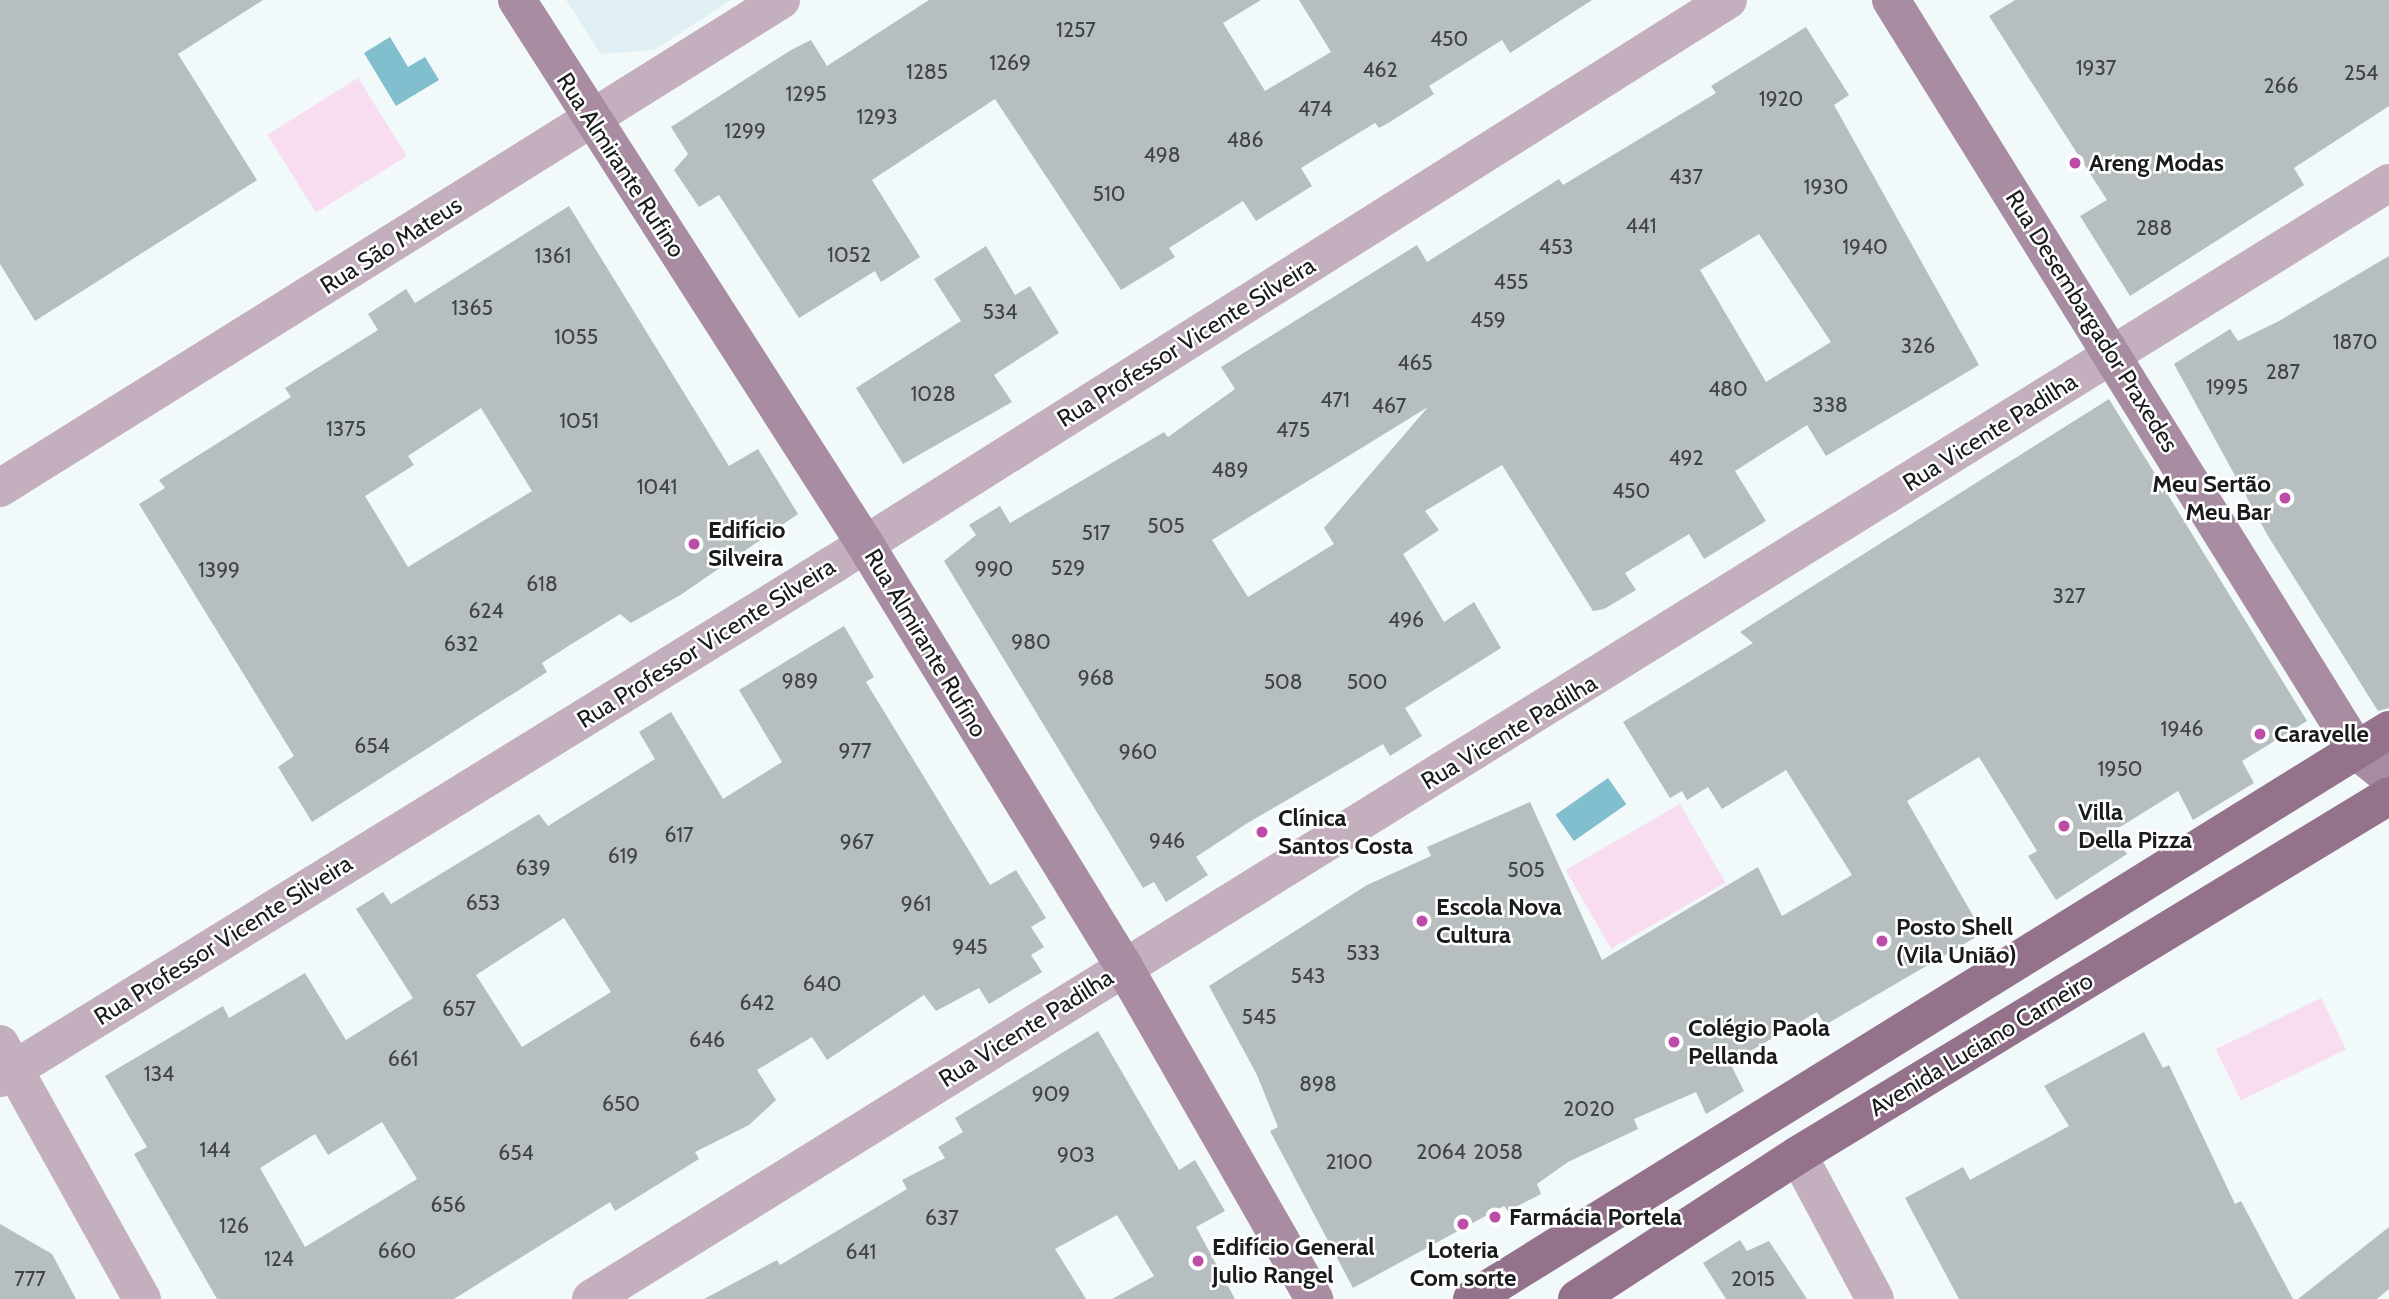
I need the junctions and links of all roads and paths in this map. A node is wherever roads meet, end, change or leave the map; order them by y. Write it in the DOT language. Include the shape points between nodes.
graph roads {
  1 [pos="517,0"];
  2 [pos="780,0"];
  3 [pos="1728,0"];
  4 [pos="1891,0"];
  5 [pos="592,120"];
  6 [pos="2389,183"];
  7 [pos="2115,354"];
  8 [pos="0,488"];
  9 [pos="865,544"];
  10 [pos="2389,730"];
  11 [pos="2357,751"];
  12 [pos="2389,778"];
  13 [pos="2389,796"];
  14 [pos="2013,964"];
  15 [pos="1124,967"];
  16 [pos="2041,1007"];
  17 [pos="5,1063"];
  18 [pos="1798,1155"];
  19 [pos="142,1299"];
  20 [pos="591,1299"];
  21 [pos="1314,1299"];
  22 [pos="1472,1299"];
  23 [pos="1577,1299"];
  24 [pos="1875,1299"];
  1 -- 5 [label="street, Rua Almirante Rufino"];
  2 -- 5 [label="street, Rua São Mateus"];
  3 -- 9 [label="street, Rua Professor Vicente Silveira"];
  4 -- 7 [label="street, Rua Desembargador Praxedes"];
  5 -- 8 [label="street, Rua São Mateus"];
  5 -- 9 [label="street, Rua Almirante Rufino"];
  6 -- 7 [label="street, Rua Vicente Padilha"];
  7 -- 11 [label="street, Rua Desembargador Praxedes"];
  7 -- 15 [label="street, Rua Vicente Padilha"];
  9 -- 15 [label="street, Rua Almirante Rufino"];
  9 -- 17 [label="street, Rua Professor Vicente Silveira"];
  10 -- 11 [label="main road, Avenida Luciano Carneiro"];
  11 -- 12 [label="street, Rua Desembargador Praxedes"];
  11 -- 14 [label="main road, Avenida Luciano Carneiro"];
  13 -- 16 [label="main road, Avenida Luciano Carneiro"];
  14 -- 16 [label="main road"];
  14 -- 22 [label="main road, Avenida Luciano Carneiro"];
  15 -- 20 [label="street, Rua Vicente Padilha"];
  15 -- 21 [label="street, Rua Almirante Rufino"];
  16 -- 18 [label="main road, Avenida Luciano Carneiro"];
  17 -- 19 [label="street"];
  18 -- 23 [label="main road, Avenida Luciano Carneiro"];
  18 -- 24 [label="street"];
}
